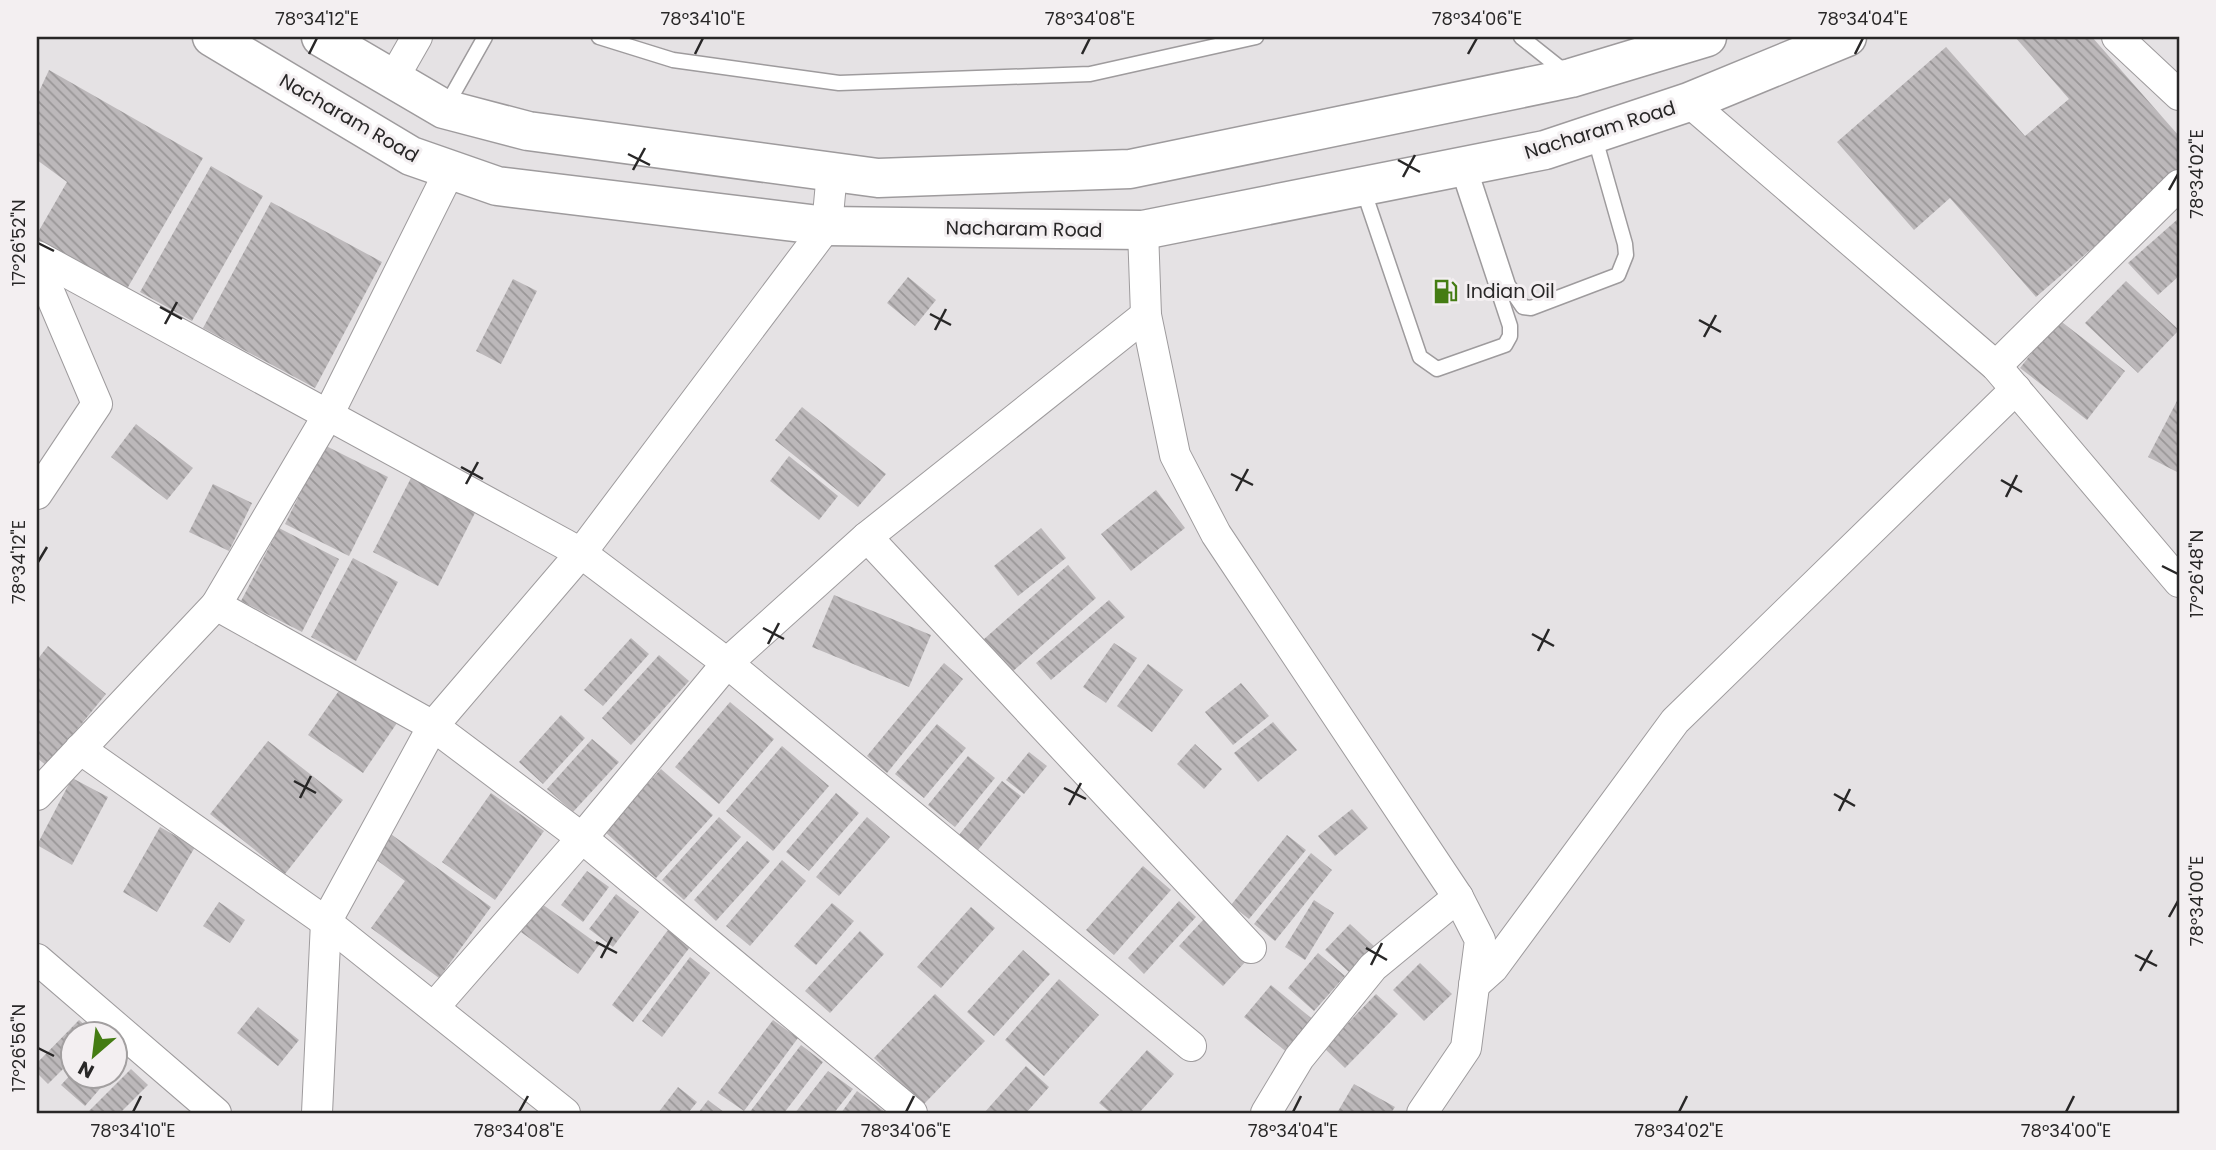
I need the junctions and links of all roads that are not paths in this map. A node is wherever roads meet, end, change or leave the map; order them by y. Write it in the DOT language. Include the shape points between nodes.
graph roads {
  1 [pos="212,37"];
  2 [pos="321,37"];
  3 [pos="417,37"];
  4 [pos="485,37"];
  5 [pos="599,37"];
  6 [pos="1256,37"];
  7 [pos="1521,37"];
  8 [pos="1707,37"];
  9 [pos="1847,37"];
  10 [pos="2117,37"];
  11 [pos="1571,78"];
  12 [pos="393,79"];
  13 [pos="2179,95"];
  14 [pos="1689,102"];
  15 [pos="444,109"];
  16 [pos="1593,134"];
  17 [pos="695,154"];
  18 [pos="1463,167"];
  19 [pos="449,172"];
  20 [pos="832,172"];
  21 [pos="2179,185"];
  22 [pos="1362,187"];
  23 [pos="693,209"];
  24 [pos="827,226"];
  25 [pos="1143,230"];
  26 [pos="37,256"];
  27 [pos="37,263"];
  28 [pos="1146,314"];
  29 [pos="1996,366"];
  30 [pos="2016,389"];
  31 [pos="328,415"];
  32 [pos="37,494"];
  33 [pos="867,537"];
  34 [pos="581,553"];
  35 [pos="2179,582"];
  36 [pos="216,605"];
  37 [pos="727,663"];
  38 [pos="433,726"];
  39 [pos="80,749"];
  40 [pos="37,796"];
  41 [pos="582,838"];
  42 [pos="1458,897"];
  43 [pos="326,922"];
  44 [pos="1251,948"];
  45 [pos="37,959"];
  46 [pos="1474,985"];
  47 [pos="435,1006"];
  48 [pos="1191,1046"];
  49 [pos="216,1113"];
  50 [pos="317,1113"];
  51 [pos="565,1113"];
  52 [pos="912,1113"];
  53 [pos="1266,1113"];
  54 [pos="1422,1113"];
  1 -- 19 [label="main road, Nacharam Road" via="411,156"];
  2 -- 12 [label="main road"];
  3 -- 12 [label="street"];
  4 -- 15 [label="lane"];
  5 -- 6 [label="lane" via="673,61 839,83 1090,74"];
  7 -- 11 [label="lane"];
  8 -- 11 [label="main road"];
  9 -- 14 [label="main road, Nacharam Road"];
  10 -- 13 [label="street"];
  11 -- 20 [label="main road" via="1146,167 878,178"];
  12 -- 15 [label="main road"];
  14 -- 16 [label="main road, Nacharam Road"];
  14 -- 29 [label="street"];
  15 -- 17 [label="main road" via="528,131"];
  16 -- 18 [label="main road, Nacharam Road" via="1545,150"];
  16 -- 18 [label="lane" via="1625,244 1623,265 1618,275 1531,308 1523,307 1508,285"];
  17 -- 20 [label="main road"];
  17 -- 23 [label="main road"];
  18 -- 22 [label="main road, Nacharam Road"];
  18 -- 22 [label="lane" via="1510,336 1505,345 1437,369 1420,357"];
  19 -- 23 [label="main road, Nacharam Road" via="497,186"];
  19 -- 31 [label="street"];
  20 -- 24 [label="street"];
  21 -- 29 [label="street"];
  22 -- 25 [label="main road, Nacharam Road"];
  23 -- 24 [label="main road, Nacharam Road"];
  24 -- 25 [label="main road, Nacharam Road"];
  24 -- 34 [label="street"];
  25 -- 28 [label="street"];
  26 -- 31 [label="street"];
  27 -- 32 [label="street" via="97,404"];
  28 -- 33 [label="street"];
  28 -- 42 [label="street" via="1175,455 1216,534"];
  29 -- 30 [label="street"];
  30 -- 35 [label="street"];
  30 -- 46 [label="street" via="1675,721 1493,968"];
  31 -- 34 [label="street"];
  31 -- 36 [label="street"];
  33 -- 37 [label="street"];
  33 -- 44 [label="street"];
  34 -- 37 [label="street"];
  34 -- 38 [label="street"];
  36 -- 38 [label="street"];
  36 -- 39 [label="street"];
  37 -- 41 [label="street"];
  37 -- 48 [label="street"];
  38 -- 41 [label="street"];
  38 -- 43 [label="street"];
  39 -- 40 [label="street"];
  39 -- 43 [label="street"];
  41 -- 47 [label="street"];
  41 -- 52 [label="street"];
  42 -- 46 [label="street" via="1480,940"];
  42 -- 53 [label="street" via="1373,967 1299,1058"];
  43 -- 47 [label="street"];
  43 -- 50 [label="street"];
  45 -- 49 [label="street"];
  46 -- 54 [label="street" via="1466,1048"];
  47 -- 51 [label="street"];
}
